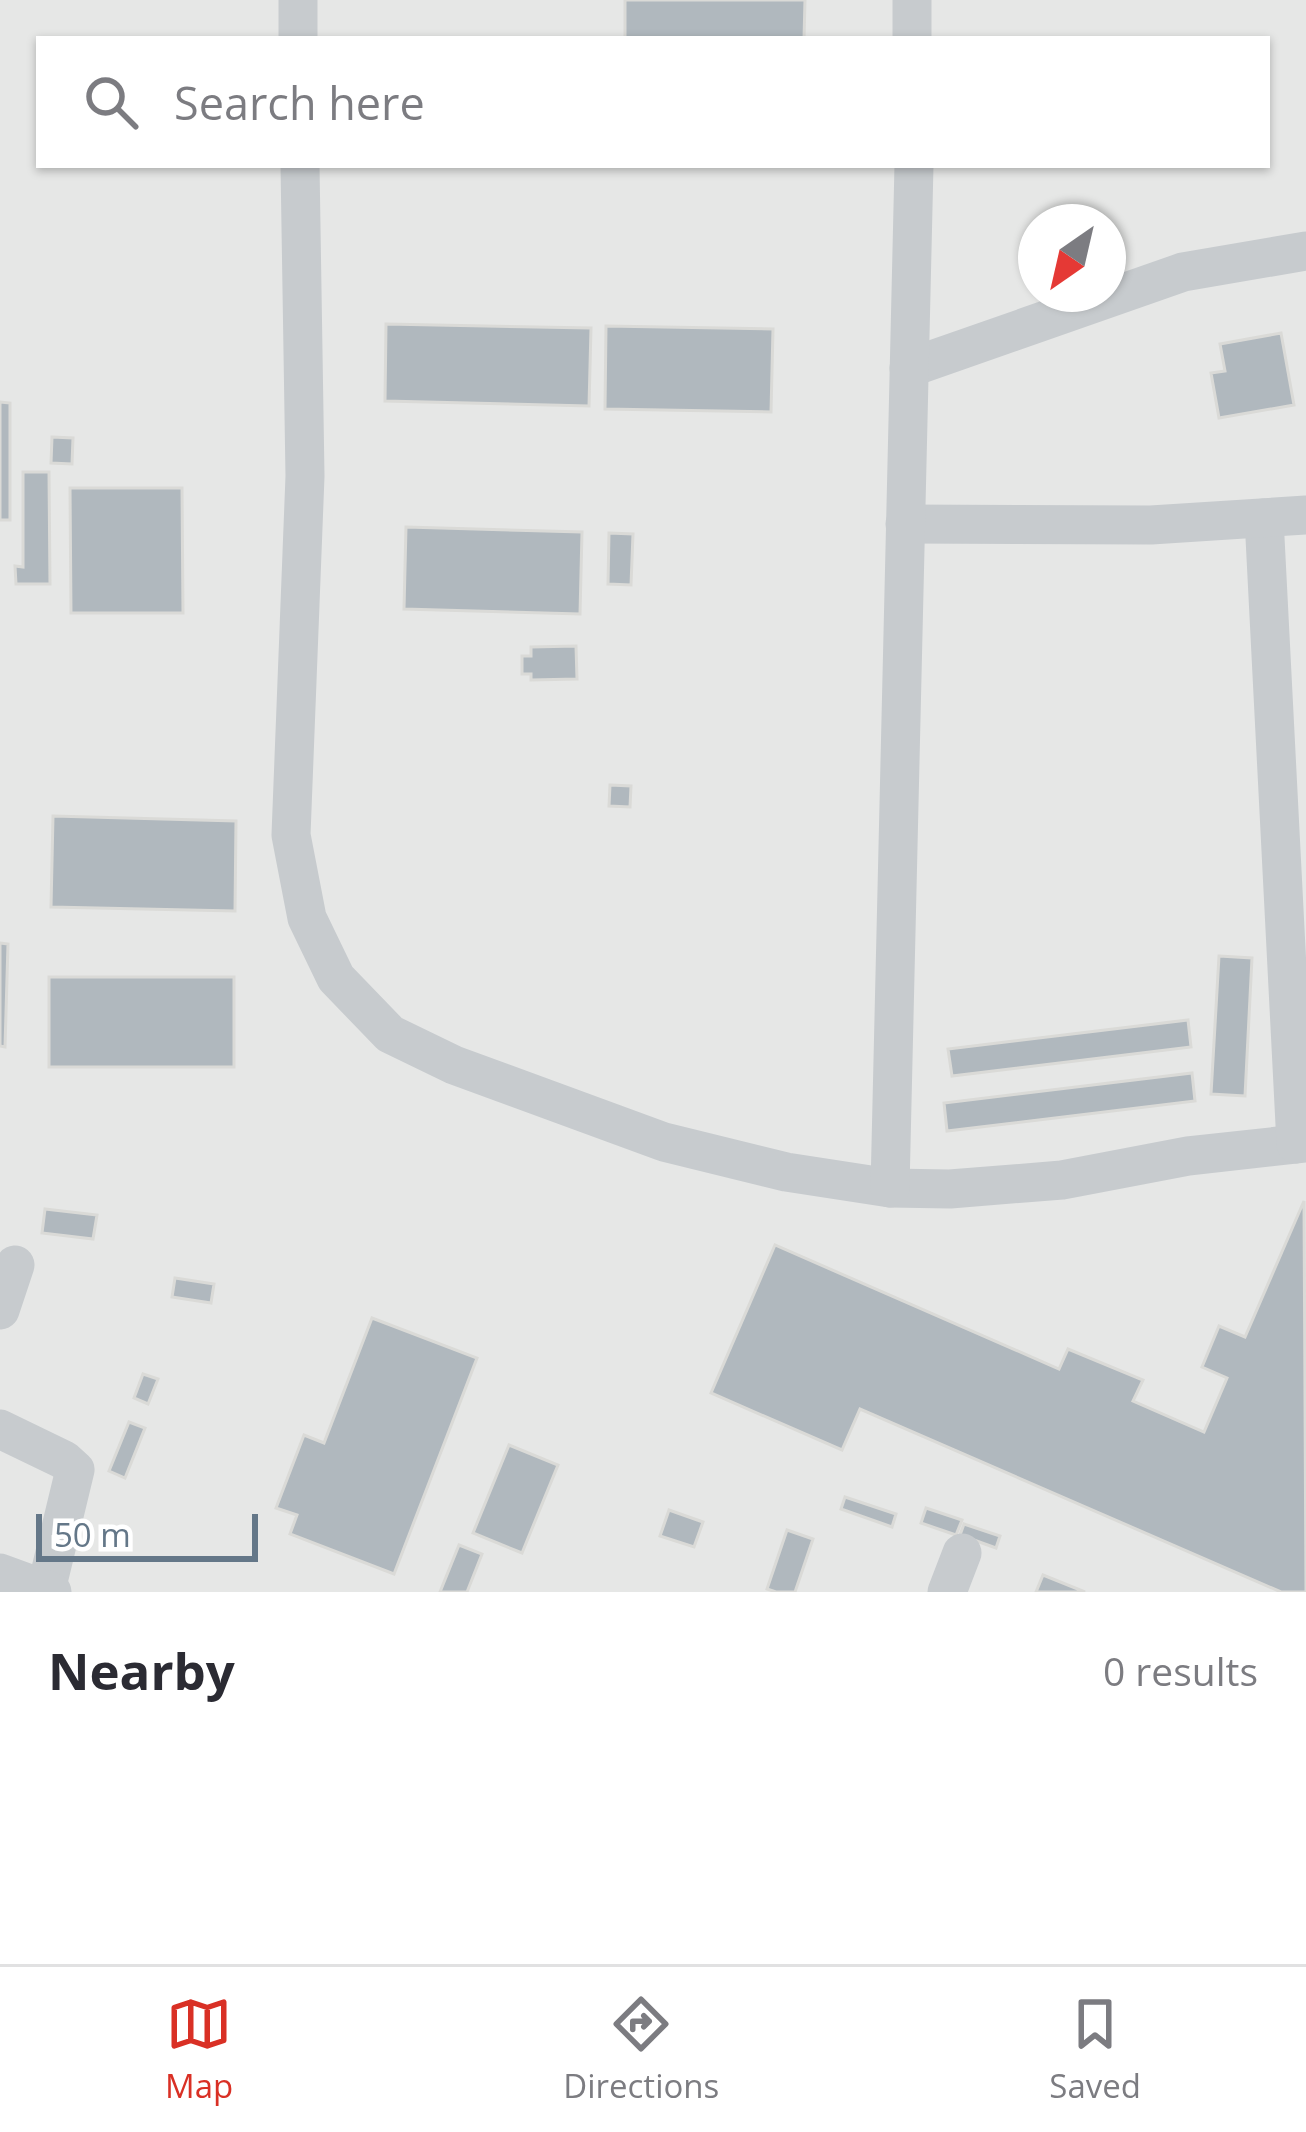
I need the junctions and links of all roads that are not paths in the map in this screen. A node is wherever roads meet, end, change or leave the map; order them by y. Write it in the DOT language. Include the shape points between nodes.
graph roads {
  1 [pos="298,0"];
  2 [pos="912,0"];
  3 [pos="298,36"];
  4 [pos="912,36"];
  5 [pos="300,168"];
  6 [pos="914,168"];
  7 [pos="1306,251"];
  8 [pos="909,368"];
  9 [pos="1306,515"];
  10 [pos="1264,518"];
  11 [pos="905,524"];
  12 [pos="1301,1143"];
  13 [pos="890,1188"];
  14 [pos="15,1265"];
  15 [pos="0,1310"];
  16 [pos="0,1430"];
  17 [pos="962,1553"];
  18 [pos="0,1573"];
  19 [pos="49,1591"];
  20 [pos="947,1592"];
  1 -- 3 [label="street"];
  2 -- 4 [label="street"];
  5 -- 13 [label="street" via="304,476 291,835 307,918 336,978 390,1034 454,1065 664,1142"];
  6 -- 8 [label="street"];
  7 -- 8 [label="street" via="1183,272"];
  8 -- 11 [label="street"];
  9 -- 10 [label="street"];
  10 -- 11 [label="street"];
  10 -- 12 [label="street"];
  11 -- 13 [label="street"];
  12 -- 13 [label="street" via="1062,1180"];
  14 -- 15 [label="street"];
  16 -- 19 [label="street" via="76,1470"];
  17 -- 20 [label="street"];
  18 -- 19 [label="street"];
}
